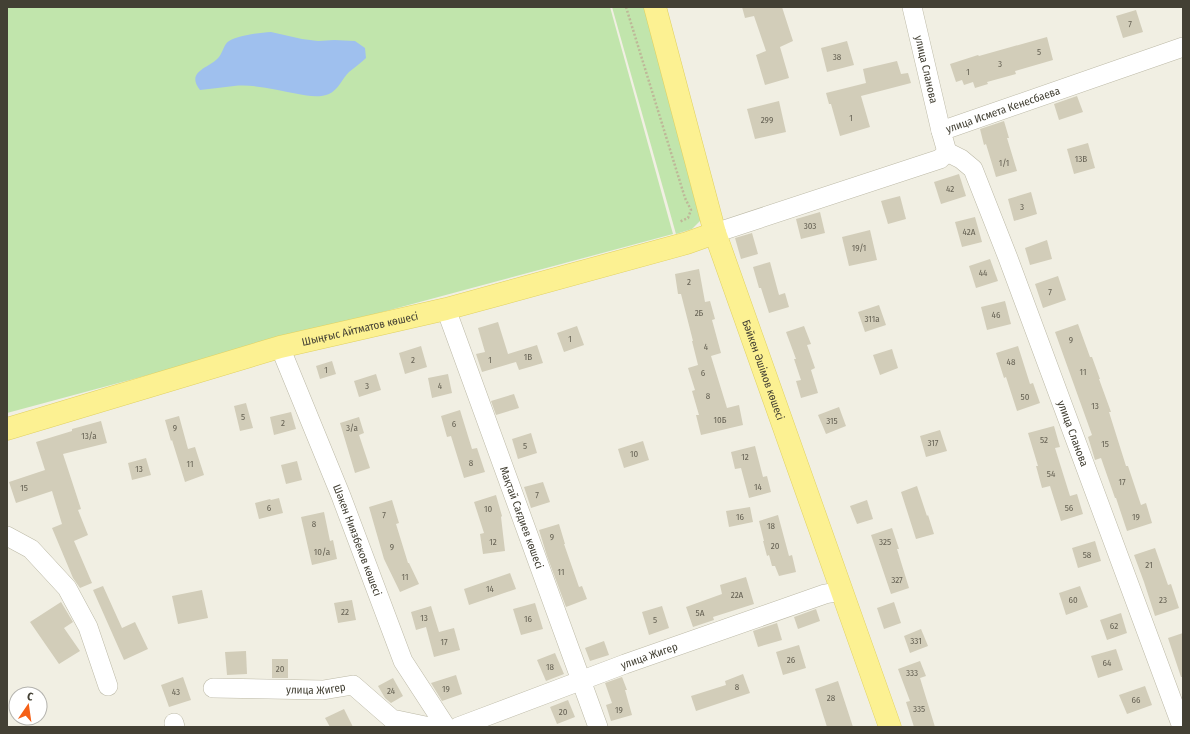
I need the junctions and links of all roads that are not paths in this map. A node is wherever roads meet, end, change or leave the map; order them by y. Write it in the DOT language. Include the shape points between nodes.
graph roads {
  1 [pos="655,7"];
  2 [pos="912,7"];
  3 [pos="1183,47"];
  4 [pos="942,131"];
  5 [pos="947,152"];
  6 [pos="714,232"];
  7 [pos="446,309"];
  8 [pos="280,347"];
  9 [pos="7,429"];
  10 [pos="7,536"];
  11 [pos="842,591"];
  12 [pos="581,681"];
  13 [pos="108,686"];
  14 [pos="214,688"];
  15 [pos="430,727"];
  16 [pos="446,727"];
  17 [pos="458,727"];
  18 [pos="598,727"];
  19 [pos="890,727"];
  20 [pos="1182,727"];
  1 -- 6 [label="main road, Бәйкен Әшімов көшесі"];
  2 -- 4 [label="street, улица Сланова"];
  3 -- 4 [label="street, улица Исмета Кенесбаева"];
  4 -- 5 [label="street, улица Исмета Кенесбаева"];
  5 -- 6 [label="street" via="940,159"];
  5 -- 20 [label="street, улица Сланова" via="973,169"];
  6 -- 7 [label="main road, Шыңғыс Айтматов көшесі" via="687,243"];
  6 -- 11 [label="main road, Бәйкен Әшімов көшесі"];
  7 -- 8 [label="main road, Шыңғыс Айтматов көшесі"];
  7 -- 12 [label="street, Мақтай Сағдиев көшесі"];
  8 -- 9 [label="main road, Шыңғыс Айтматов көшесі"];
  8 -- 16 [label="street, Шәкен Ниязбеков көшесі" via="341,496 403,661"];
  10 -- 13 [label="street" via="31,549 67,588 88,627"];
  11 -- 12 [label="street, улица Жигер" via="825,594"];
  11 -- 19 [label="main road, Бәйкен Әшімов көшесі"];
  12 -- 17 [label="street, улица Жигер"];
  12 -- 18 [label="street, Мақтай Сағдиев көшесі"];
  14 -- 15 [label="street, улица Жигер" via="323,690 353,686 392,719"];
}
